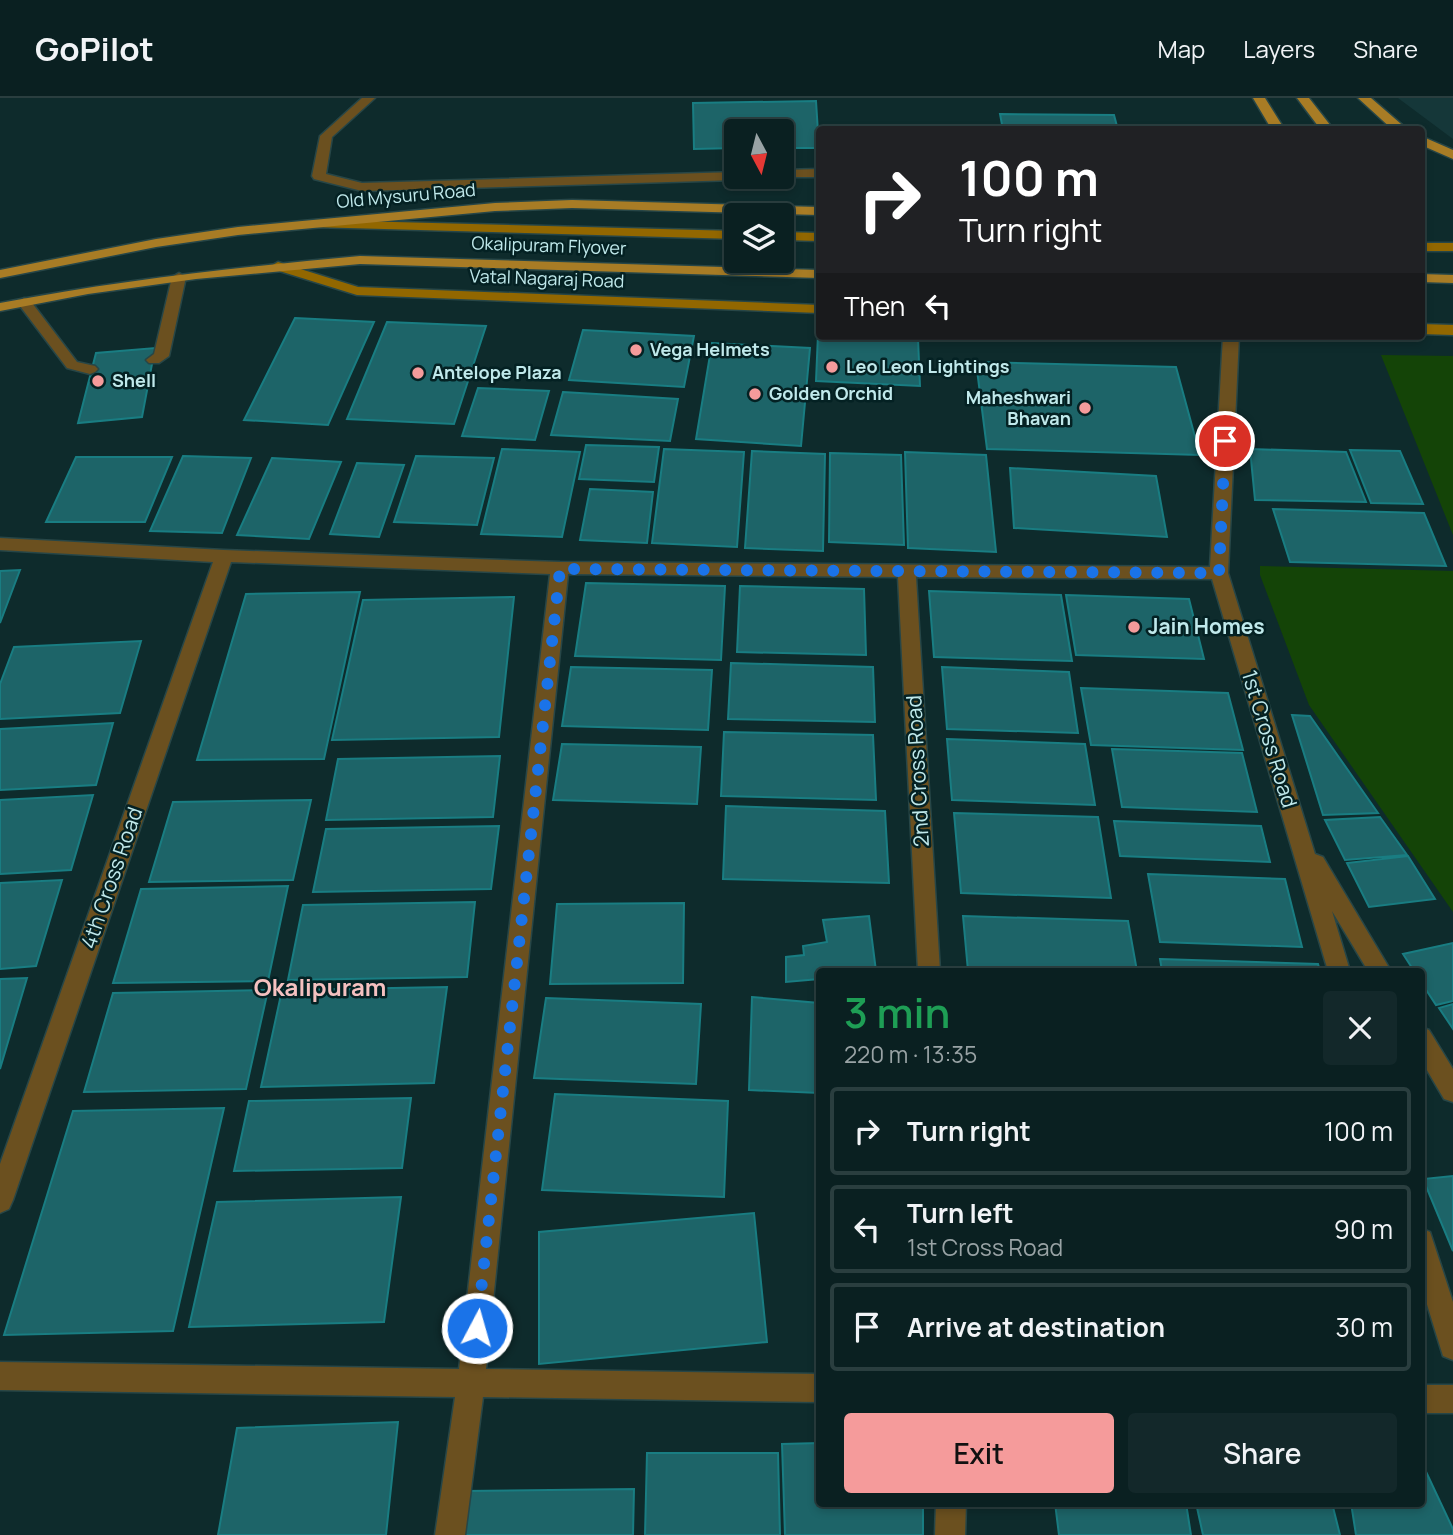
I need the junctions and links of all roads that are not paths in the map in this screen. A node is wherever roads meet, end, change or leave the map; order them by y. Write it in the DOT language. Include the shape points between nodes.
graph roads {
  1 [pos="369,98"];
  2 [pos="1259,98"];
  3 [pos="1303,98"];
  4 [pos="1364,98"];
  5 [pos="1276,126"];
  6 [pos="1325,126"];
  7 [pos="1396,126"];
  8 [pos="1425,142"];
  9 [pos="1453,155"];
  10 [pos="816,173"];
  11 [pos="794,174"];
  12 [pos="724,176"];
  13 [pos="816,211"];
  14 [pos="308,224"];
  15 [pos="724,235"];
  16 [pos="794,236"];
  17 [pos="816,237"];
  18 [pos="1425,247"];
  19 [pos="1453,247"];
  20 [pos="278,266"];
  21 [pos="0,274"];
  22 [pos="816,274"];
  23 [pos="179,278"];
  24 [pos="1425,278"];
  25 [pos="1453,279"];
  26 [pos="24,302"];
  27 [pos="0,307"];
  28 [pos="816,309"];
  29 [pos="1425,329"];
  30 [pos="1453,330"];
  31 [pos="1231,340"];
  32 [pos="153,360"];
  33 [pos="90,369"];
  34 [pos="0,544"];
  35 [pos="224,556"];
  36 [pos="560,569"];
  37 [pos="907,572"];
  38 [pos="1219,573"];
  39 [pos="1297,834"];
  40 [pos="929,968"];
  41 [pos="1338,968"];
  42 [pos="1378,968"];
  43 [pos="1425,1045"];
  44 [pos="1453,1091"];
  45 [pos="0,1200"];
  46 [pos="1425,1254"];
  47 [pos="1453,1346"];
  48 [pos="0,1376"];
  49 [pos="471,1382"];
  50 [pos="816,1388"];
  51 [pos="1425,1399"];
  52 [pos="1453,1399"];
  53 [pos="951,1507"];
  54 [pos="450,1535"];
  55 [pos="950,1535"];
  1 -- 12 [label="street" via="326,136 319,176 362,187"];
  2 -- 5 [label="main road"];
  3 -- 6 [label="main road"];
  4 -- 7 [label="main road"];
  8 -- 9 [label="main road"];
  10 -- 11 [label="street"];
  13 -- 14 [label="main road, Old Mysuru Road" via="572,204"];
  14 -- 15 [label="main road"];
  14 -- 21 [label="main road, Old Mysuru Road" via="156,243"];
  16 -- 17 [label="main road"];
  18 -- 19 [label="main road"];
  20 -- 22 [label="main road, Okalipuram Flyover" via="360,260"];
  20 -- 23 [label="main road"];
  20 -- 28 [label="main road, Vatal Nagaraj Road" via="357,292"];
  23 -- 26 [label="main road"];
  23 -- 32 [label="street" via="161,356"];
  24 -- 25 [label="main road"];
  26 -- 27 [label="main road"];
  26 -- 33 [label="street" via="72,365"];
  29 -- 30 [label="main road"];
  31 -- 38 [label="street, 1st Cross Road"];
  34 -- 35 [label="street"];
  35 -- 36 [label="street"];
  35 -- 45 [label="street, 4th Cross Road"];
  36 -- 37 [label="street"];
  36 -- 49 [label="street"];
  37 -- 38 [label="street"];
  37 -- 40 [label="street, 2nd Cross Road"];
  38 -- 39 [label="street, 1st Cross Road"];
  39 -- 41 [label="street, 1st Cross Road"];
  39 -- 42 [label="street"];
  43 -- 44 [label="street"];
  46 -- 47 [label="street"];
  48 -- 49 [label="street"];
  49 -- 50 [label="street"];
  49 -- 54 [label="street"];
  51 -- 52 [label="street"];
  53 -- 55 [label="street"];
}
